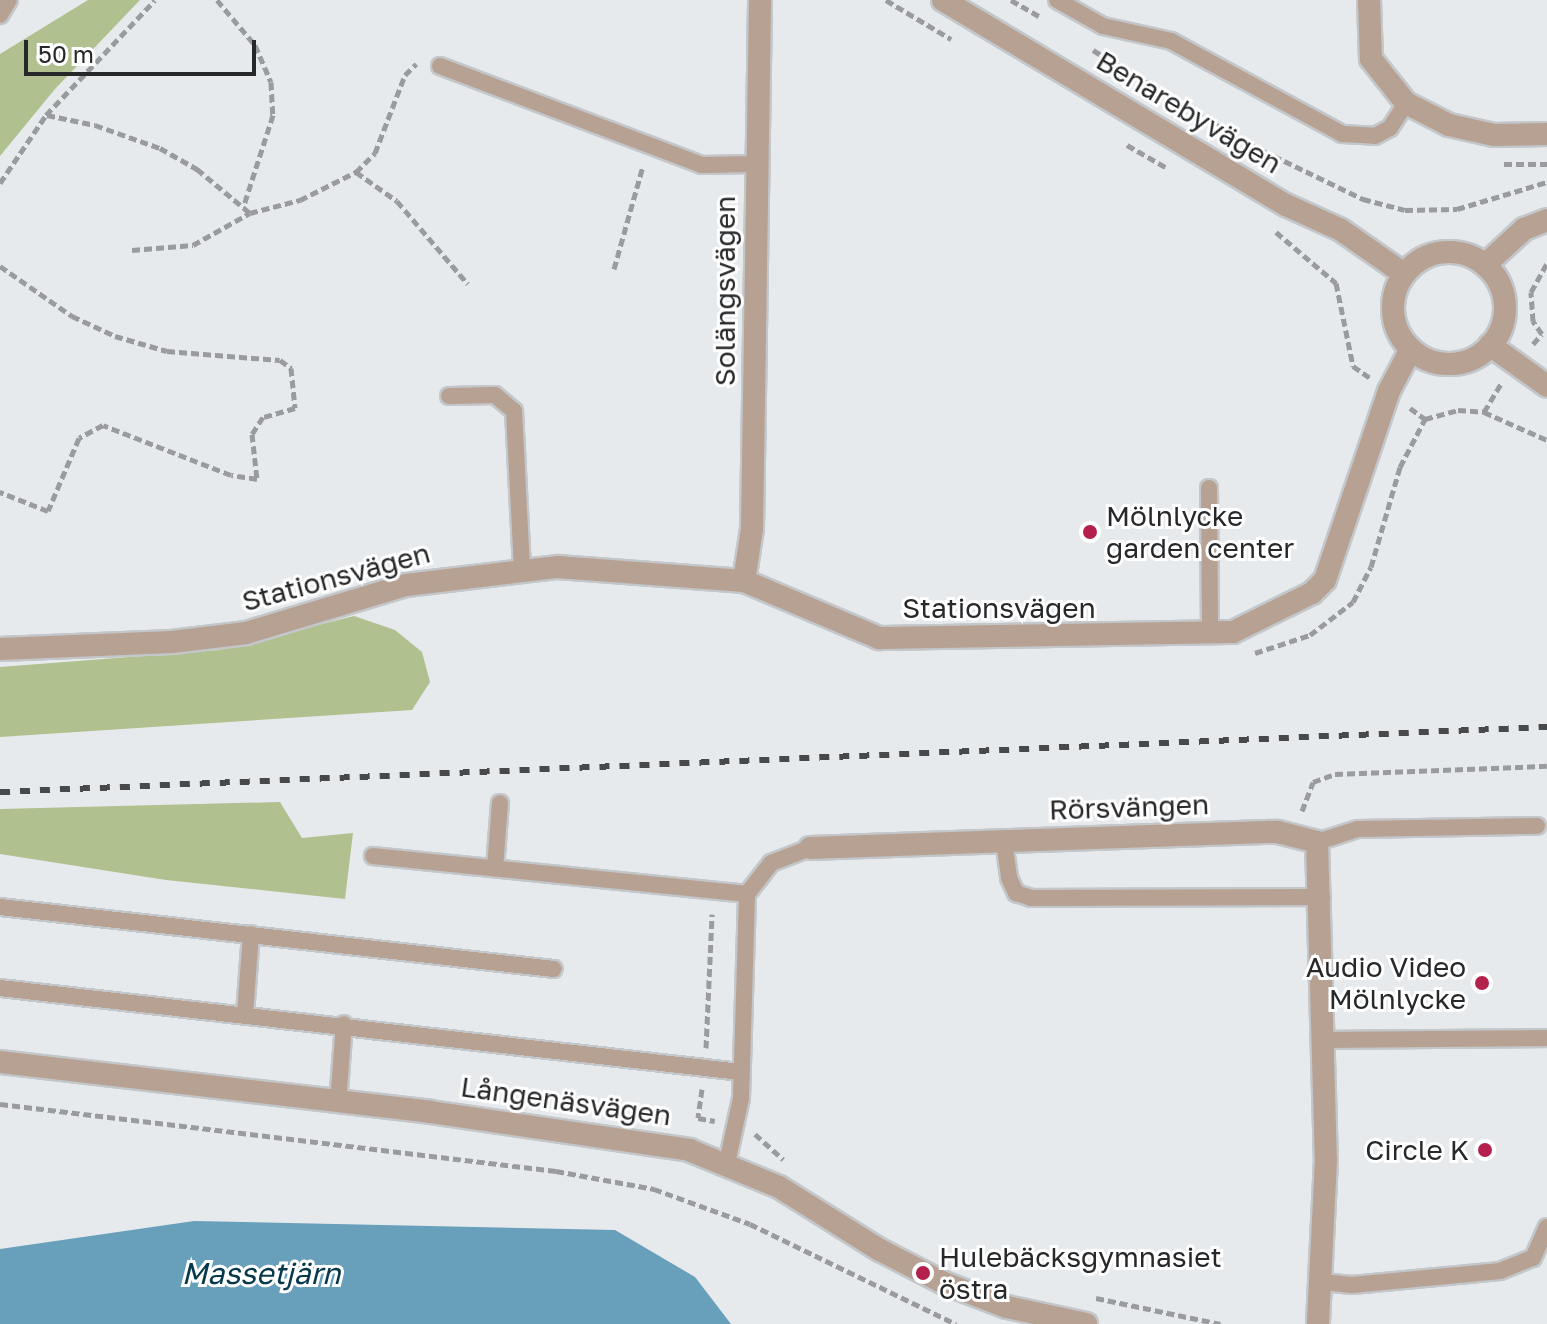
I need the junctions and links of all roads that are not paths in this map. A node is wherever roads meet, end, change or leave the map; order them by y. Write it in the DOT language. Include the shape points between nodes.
graph roads {
  1 [pos="9,0"];
  2 [pos="760,0"];
  3 [pos="943,0"];
  4 [pos="1057,0"];
  5 [pos="1369,0"];
  6 [pos="0,15"];
  7 [pos="440,66"];
  8 [pos="1406,103"];
  9 [pos="1547,134"];
  10 [pos="755,164"];
  11 [pos="1547,220"];
  12 [pos="1485,265"];
  13 [pos="1404,274"];
  14 [pos="1490,345"];
  15 [pos="1411,349"];
  16 [pos="1547,386"];
  17 [pos="449,396"];
  18 [pos="1209,488"];
  19 [pos="522,569"];
  20 [pos="744,581"];
  21 [pos="1210,634"];
  22 [pos="0,649"];
  23 [pos="500,803"];
  24 [pos="1537,826"];
  25 [pos="1004,841"];
  26 [pos="1317,842"];
  27 [pos="810,848"];
  28 [pos="373,856"];
  29 [pos="495,868"];
  30 [pos="747,894"];
  31 [pos="1322,897"];
  32 [pos="0,907"];
  33 [pos="251,934"];
  34 [pos="554,969"];
  35 [pos="0,988"];
  36 [pos="245,1014"];
  37 [pos="344,1024"];
  38 [pos="1547,1038"];
  39 [pos="1325,1040"];
  40 [pos="0,1062"];
  41 [pos="741,1072"];
  42 [pos="338,1103"];
  43 [pos="727,1163"];
  44 [pos="1547,1227"];
  45 [pos="1323,1282"];
  46 [pos="1086,1324"];
  47 [pos="1318,1324"];
  1 -- 6 [label="lane"];
  2 -- 10 [label="street, Solängsvägen"];
  3 -- 13 [label="street, Benarebyvägen" via="1286,205 1341,230"];
  4 -- 8 [label="lane" via="1103,26 1149,32 1171,41 1342,134 1375,136 1390,128"];
  5 -- 8 [label="street" via="1371,59"];
  7 -- 10 [label="lane" via="702,165"];
  8 -- 9 [label="street" via="1449,125 1494,135"];
  10 -- 20 [label="street, Solängsvägen" via="752,529"];
  11 -- 12 [label="street" via="1524,229"];
  12 -- 13 [label="street" via="1465,254 1443,252 1421,259"];
  12 -- 14 [label="street" via="1499,283 1505,304 1502,326"];
  13 -- 15 [label="street" via="1393,313"];
  14 -- 15 [label="street" via="1473,358 1451,364"];
  14 -- 16 [label="street"];
  15 -- 21 [label="street, Stationsvägen" via="1389,391 1325,580 1272,614 1233,632"];
  17 -- 19 [label="lane" via="495,395 514,411"];
  18 -- 21 [label="lane"];
  19 -- 20 [label="street, Stationsvägen" via="621,568"];
  19 -- 22 [label="street, Stationsvägen" via="406,585 246,633 172,642"];
  20 -- 21 [label="street, Stationsvägen" via="879,638"];
  23 -- 29 [label="lane"];
  24 -- 26 [label="lane" via="1358,829"];
  25 -- 26 [label="street, Rörsvängen" via="1278,832"];
  25 -- 27 [label="street, Rörsvängen"];
  25 -- 31 [label="lane" via="1016,893 1031,898"];
  26 -- 31 [label="street"];
  27 -- 30 [label="lane, Rörsvängen" via="771,863"];
  28 -- 29 [label="lane"];
  29 -- 30 [label="lane"];
  30 -- 41 [label="lane"];
  31 -- 39 [label="street"];
  32 -- 33 [label="lane"];
  33 -- 34 [label="lane"];
  33 -- 36 [label="lane"];
  35 -- 36 [label="lane"];
  36 -- 37 [label="lane"];
  37 -- 41 [label="lane"];
  37 -- 42 [label="lane"];
  38 -- 39 [label="lane"];
  39 -- 45 [label="street"];
  40 -- 42 [label="street, Långenäsvägen"];
  41 -- 43 [label="lane" via="738,1128"];
  42 -- 43 [label="street, Långenäsvägen" via="644,1140"];
  43 -- 46 [label="street, Långenäsvägen" via="944,1283 1007,1307"];
  44 -- 45 [label="lane" via="1533,1258 1500,1271 1352,1285"];
  45 -- 47 [label="street"];
}
